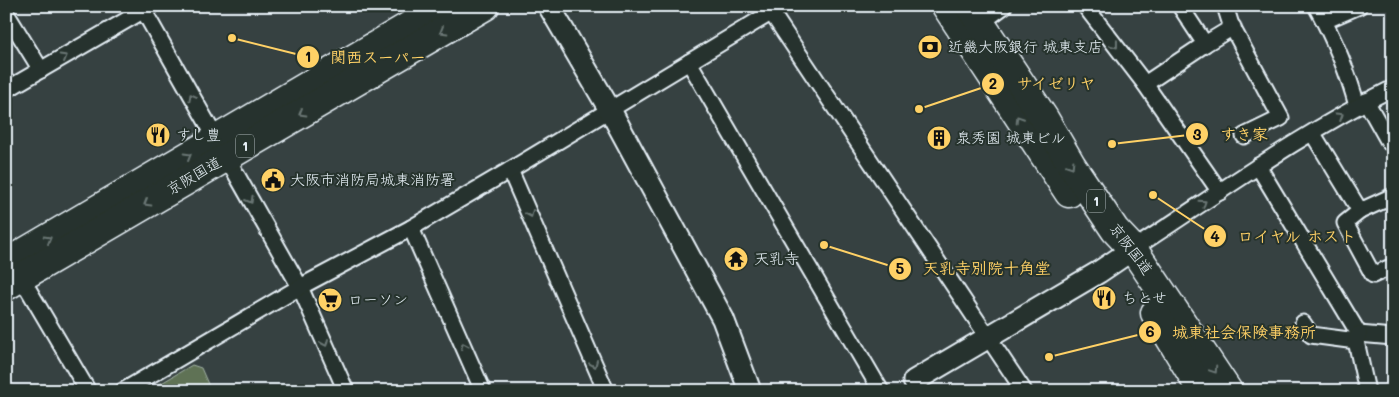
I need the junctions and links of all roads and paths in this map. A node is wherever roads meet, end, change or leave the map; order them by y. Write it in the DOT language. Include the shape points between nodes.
graph roads {
  1 [pos="443,6"];
  2 [pos="485,6"];
  3 [pos="549,6"];
  4 [pos="946,6"];
  5 [pos="1004,6"];
  6 [pos="1085,6"];
  7 [pos="1180,6"];
  8 [pos="1225,6"];
  9 [pos="1316,6"];
  10 [pos="1359,6"];
  11 [pos="145,8"];
  12 [pos="773,8"];
  13 [pos="6,13"];
  14 [pos="975,15"];
  15 [pos="1324,22"];
  16 [pos="1233,27"];
  17 [pos="1205,44"];
  18 [pos="689,62"];
  19 [pos="40,70"];
  20 [pos="1145,84"];
  21 [pos="1393,88"];
  22 [pos="6,90"];
  23 [pos="1362,104"];
  24 [pos="610,110"];
  25 [pos="1312,134"];
  26 [pos="1244,136"];
  27 [pos="1389,142"];
  28 [pos="221,149"];
  29 [pos="1258,166"];
  30 [pos="510,170"];
  31 [pos="1220,192"];
  32 [pos="1393,196"];
  33 [pos="1360,212"];
  34 [pos="411,228"];
  35 [pos="1126,255"];
  36 [pos="1393,266"];
  37 [pos="10,268"];
  38 [pos="300,287"];
  39 [pos="1303,323"];
  40 [pos="1393,337"];
  41 [pos="988,338"];
  42 [pos="1358,338"];
  43 [pos="906,386"];
  44 [pos="88,391"];
  45 [pos="123,391"];
  46 [pos="346,391"];
  47 [pos="483,391"];
  48 [pos="606,391"];
  49 [pos="750,391"];
  50 [pos="881,391"];
  51 [pos="1024,391"];
  52 [pos="1202,391"];
  53 [pos="1228,391"];
  54 [pos="1367,391"];
  1 -- 28 [label="highway, 京阪国道 / 1"];
  2 -- 28 [label="highway, 京阪国道 / 1, one-way"];
  3 -- 24 [label="street"];
  35 -- 4 [label="highway, 京阪国道 / 1, one-way" via="1101,240"];
  5 -- 14 [label="street"];
  6 -- 20 [label="street, one-way"];
  7 -- 17 [label="street"];
  8 -- 16 [label="street"];
  9 -- 15 [label="street"];
  10 -- 15 [label="street"];
  19 -- 11 [label="street, one-way"];
  28 -- 11 [label="street, one-way"];
  12 -- 18 [label="street"];
  12 -- 41 [label="street"];
  13 -- 19 [label="street"];
  14 -- 35 [label="highway, 京阪国道 / 1, one-way" via="1116,230"];
  15 -- 23 [label="street"];
  16 -- 17 [label="street"];
  16 -- 26 [label="street" via="1281,118"];
  17 -- 20 [label="street"];
  18 -- 24 [label="street"];
  18 -- 50 [label="street"];
  19 -- 22 [label="street"];
  20 -- 31 [label="street"];
  21 -- 23 [label="street"];
  25 -- 23 [label="street, one-way"];
  23 -- 27 [label="street"];
  24 -- 30 [label="street"];
  24 -- 49 [label="street" via="723,318"];
  25 -- 29 [label="street"];
  25 -- 33 [label="street"];
  28 -- 37 [label="highway, 京阪国道 / 1"];
  28 -- 38 [label="street, one-way"];
  29 -- 31 [label="street"];
  29 -- 42 [label="street"];
  30 -- 34 [label="street"];
  30 -- 48 [label="street, one-way"];
  35 -- 31 [label="street, one-way"];
  32 -- 33 [label="street"];
  33 -- 36 [label="street" via="1345,223 1374,276"];
  34 -- 38 [label="street"];
  47 -- 34 [label="street, one-way"];
  35 -- 41 [label="street"];
  35 -- 52 [label="highway, 京阪国道 / 1"];
  35 -- 53 [label="highway, 京阪国道 / 1, one-way"];
  37 -- 44 [label="street"];
  38 -- 45 [label="street"];
  38 -- 46 [label="street, one-way"];
  39 -- 42 [label="street" via="1311,335"];
  40 -- 42 [label="street"];
  41 -- 43 [label="street"];
  41 -- 51 [label="street"];
  42 -- 54 [label="street"];
}
